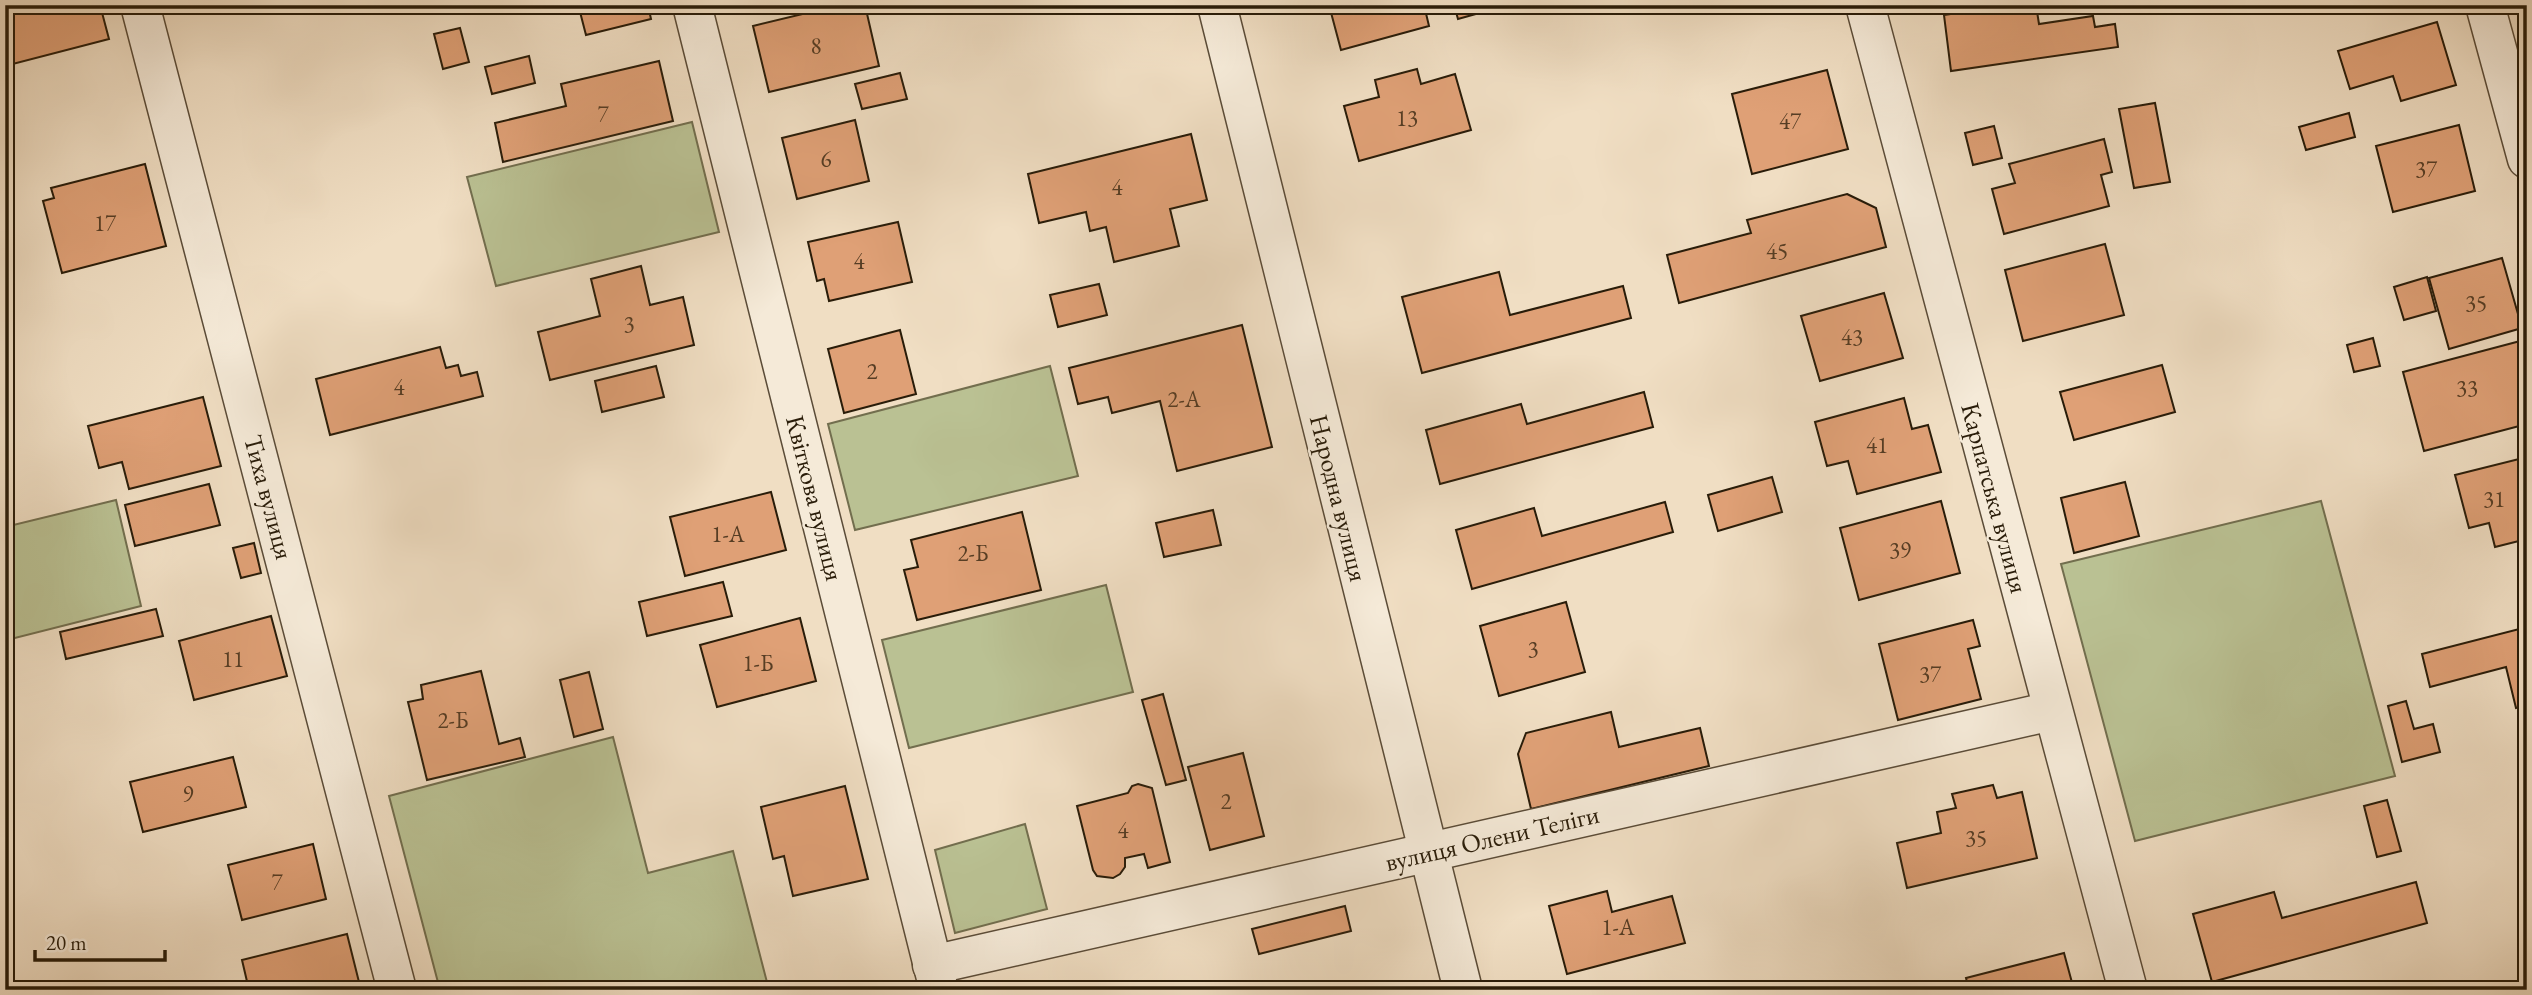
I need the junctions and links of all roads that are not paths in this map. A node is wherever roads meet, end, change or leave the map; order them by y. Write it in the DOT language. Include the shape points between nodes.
graph roads {
  1 [pos="140,5"];
  2 [pos="692,5"];
  3 [pos="1217,5"];
  4 [pos="1865,5"];
  5 [pos="2485,5"];
  6 [pos="2527,159"];
  7 [pos="2052,711"];
  8 [pos="1428,852"];
  9 [pos="935,977"];
  10 [pos="397,990"];
  11 [pos="1463,990"];
  12 [pos="2128,990"];
  1 -- 10 [label="street, Тиха вулиця"];
  2 -- 9 [label="street, Квіткова вулиця"];
  3 -- 8 [label="street, Народна вулиця"];
  4 -- 7 [label="street, Карпатська вулиця"];
  5 -- 6 [label="street"];
  7 -- 8 [label="street, вулиця Олени Теліги"];
  7 -- 12 [label="street, Карпатська вулиця"];
  8 -- 9 [label="street, вулиця Олени Теліги"];
  8 -- 11 [label="street, Народна вулиця"];
}
